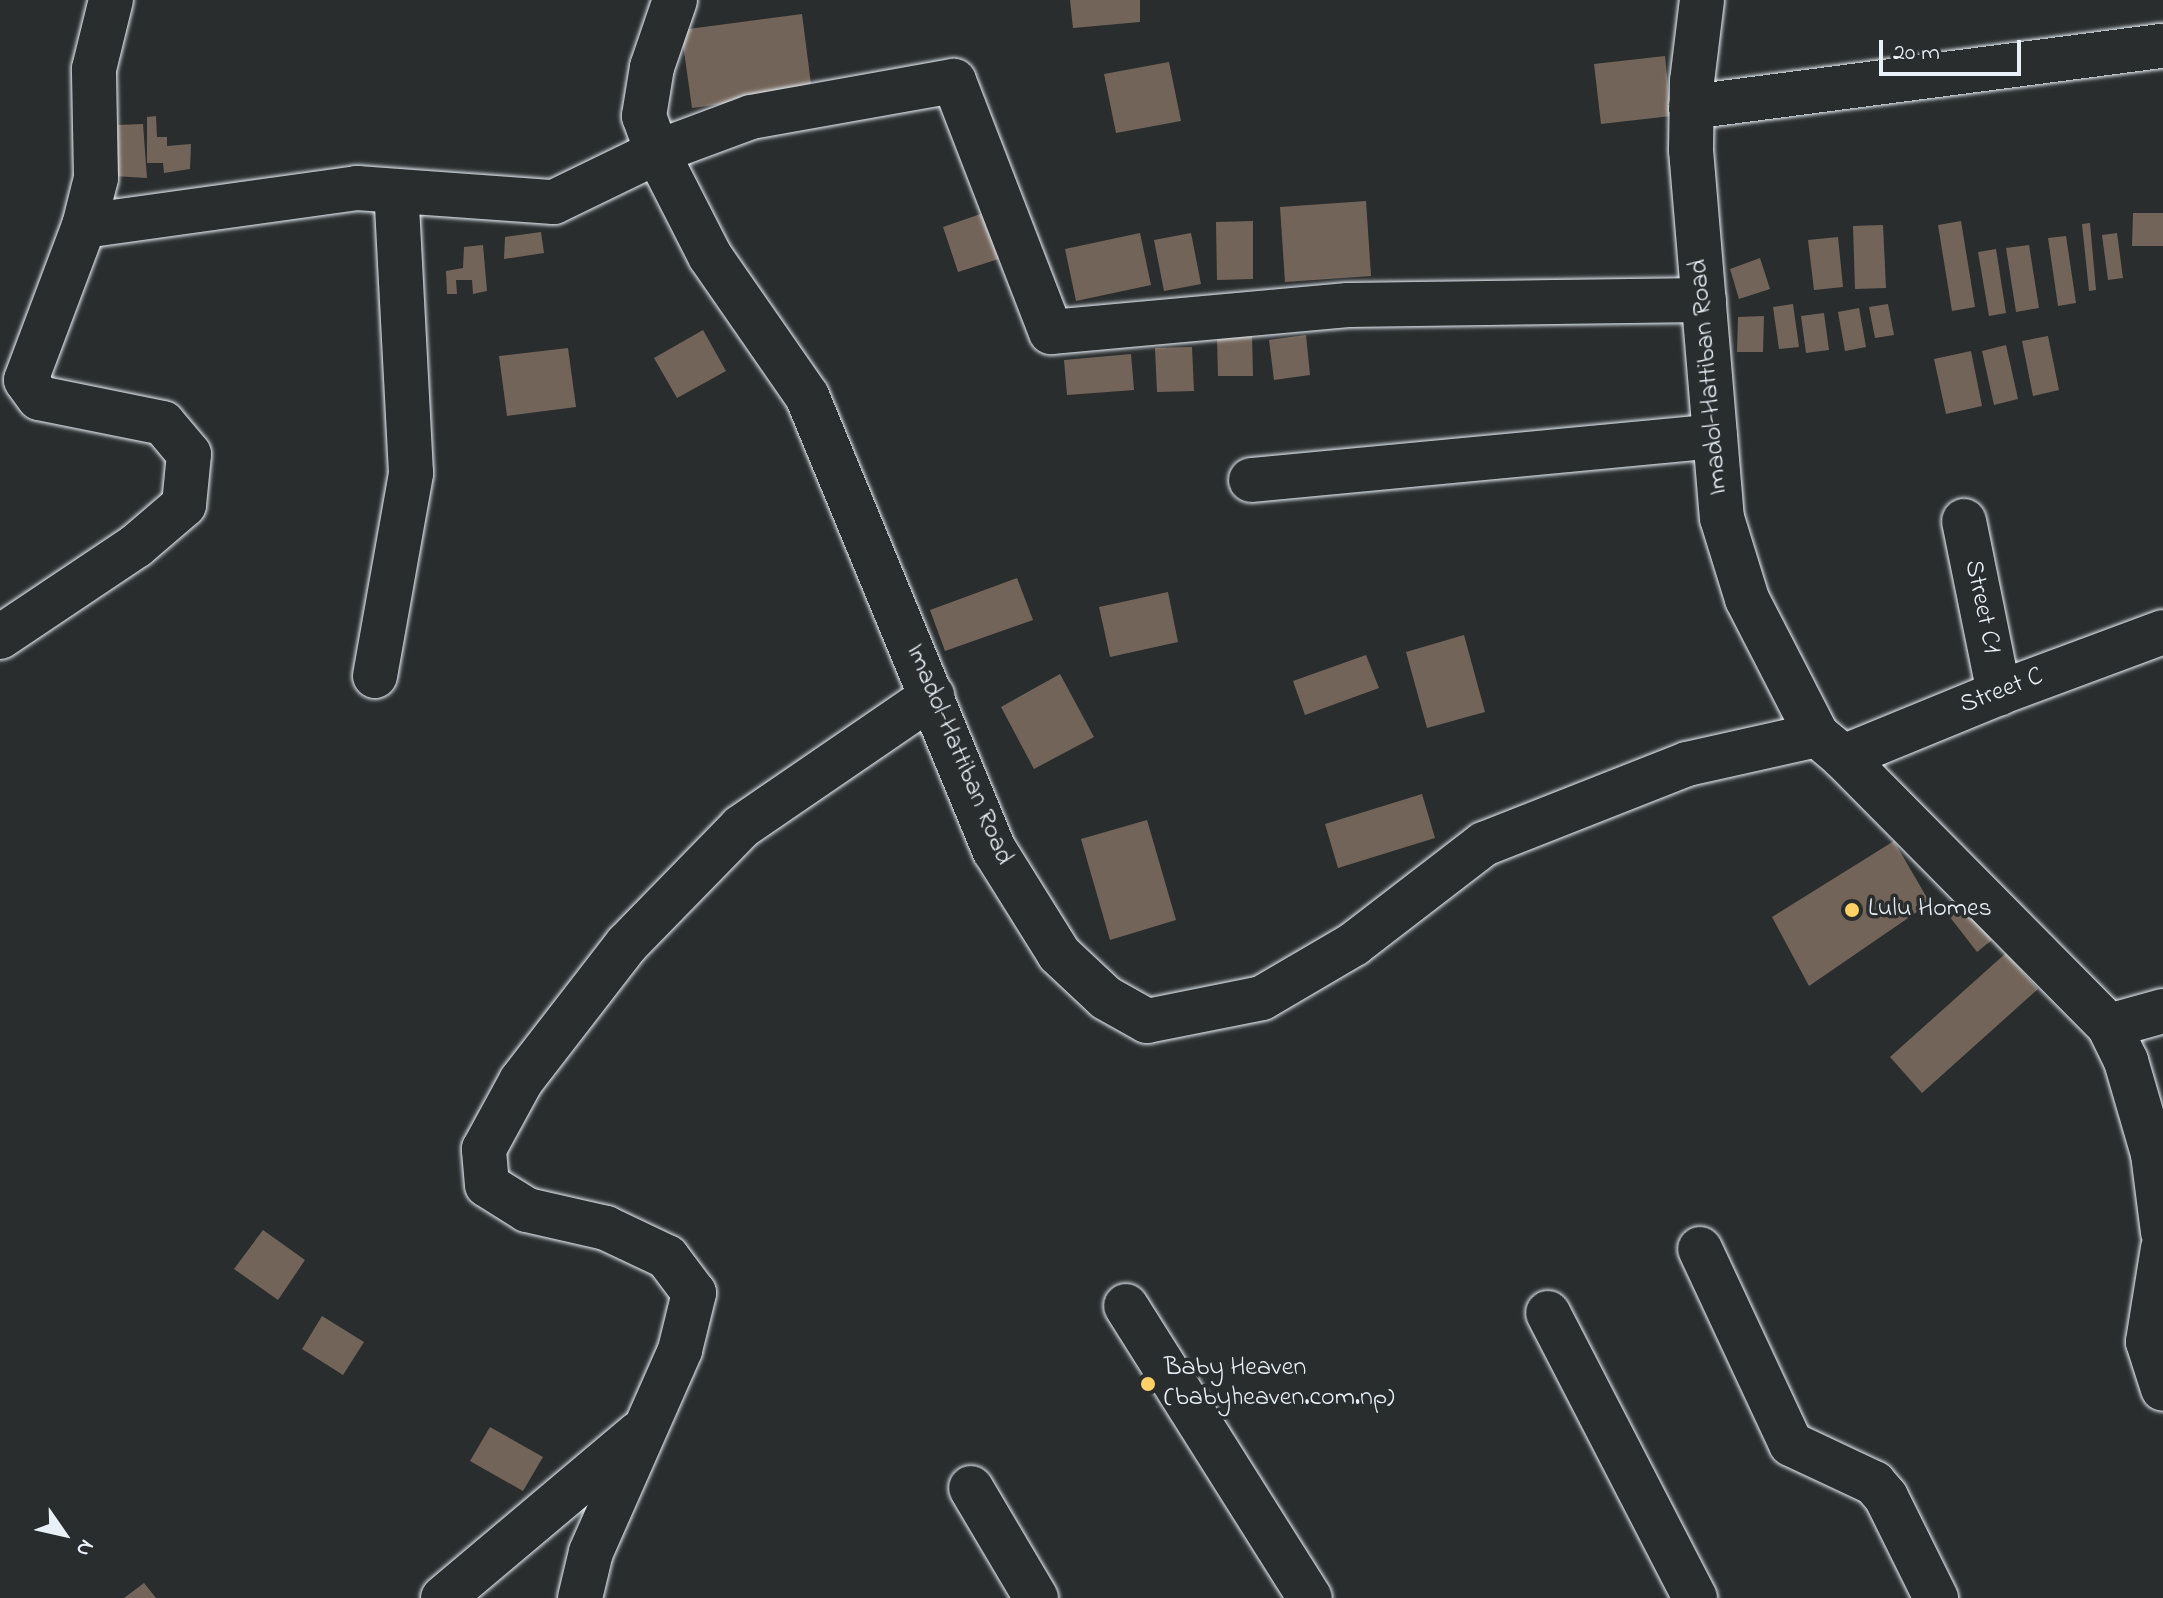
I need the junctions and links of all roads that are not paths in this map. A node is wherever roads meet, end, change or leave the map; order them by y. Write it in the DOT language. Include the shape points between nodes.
graph roads {
  1 [pos="111,0"];
  2 [pos="675,0"];
  3 [pos="1702,0"];
  4 [pos="2163,46"];
  5 [pos="1691,107"];
  6 [pos="657,152"];
  7 [pos="396,191"];
  8 [pos="84,226"];
  9 [pos="1704,300"];
  10 [pos="1715,436"];
  11 [pos="1251,480"];
  12 [pos="1964,521"];
  13 [pos="2163,632"];
  14 [pos="0,637"];
  15 [pos="375,676"];
  16 [pos="1999,693"];
  17 [pos="932,696"];
  18 [pos="1830,746"];
  19 [pos="2163,1011"];
  20 [pos="2109,1026"];
  21 [pos="2163,1232"];
  22 [pos="2163,1248"];
  23 [pos="1700,1249"];
  24 [pos="1126,1306"];
  25 [pos="1548,1313"];
  26 [pos="2163,1389"];
  27 [pos="647,1426"];
  28 [pos="971,1488"];
  29 [pos="443,1598"];
  30 [pos="580,1598"];
  31 [pos="1036,1598"];
  32 [pos="1310,1598"];
  33 [pos="1695,1598"];
  34 [pos="1936,1598"];
  1 -- 8 [label="street" via="94,69 96,178"];
  2 -- 6 [label="street, Imadol-Hattiban Road" via="652,67 644,116"];
  3 -- 5 [label="street, Imadol-Hattiban Road"];
  4 -- 5 [label="street"];
  5 -- 9 [label="street, Imadol-Hattiban Road"];
  6 -- 7 [label="street" via="554,202"];
  6 -- 9 [label="street" via="751,117 954,81 1051,332 1348,305"];
  6 -- 17 [label="street, Imadol-Hattiban Road" via="710,256 807,396"];
  7 -- 8 [label="street" via="357,188"];
  7 -- 15 [label="street" via="411,473"];
  8 -- 14 [label="street" via="26,380 39,398 163,423 189,454 184,505 136,546"];
  9 -- 10 [label="street, Imadol-Hattiban Road"];
  10 -- 11 [label="street"];
  10 -- 18 [label="street, Imadol-Hattiban Road" via="1722,518 1747,599"];
  12 -- 16 [label="street, Street C1"];
  13 -- 16 [label="street, Street C"];
  16 -- 18 [label="street, Street C"];
  17 -- 18 [label="street, Imadol-Hattiban Road" via="995,851 1059,954 1106,998 1147,1021 1262,998 1354,944 1484,844 1687,764"];
  17 -- 27 [label="street" via="741,827 627,944 521,1081 484,1149 487,1185 527,1210 606,1228 667,1257 694,1293 680,1350"];
  18 -- 20 [label="street, Imadol-Hattiban Road"];
  19 -- 20 [label="street"];
  20 -- 21 [label="street, Imadol-Hattiban Road" via="2126,1061 2153,1154"];
  22 -- 26 [label="street" via="2148,1342"];
  23 -- 34 [label="street" via="1791,1444 1874,1483"];
  24 -- 32 [label="street"];
  25 -- 33 [label="street"];
  27 -- 29 [label="street"];
  27 -- 30 [label="street" via="591,1552"];
  28 -- 31 [label="street"];
}
